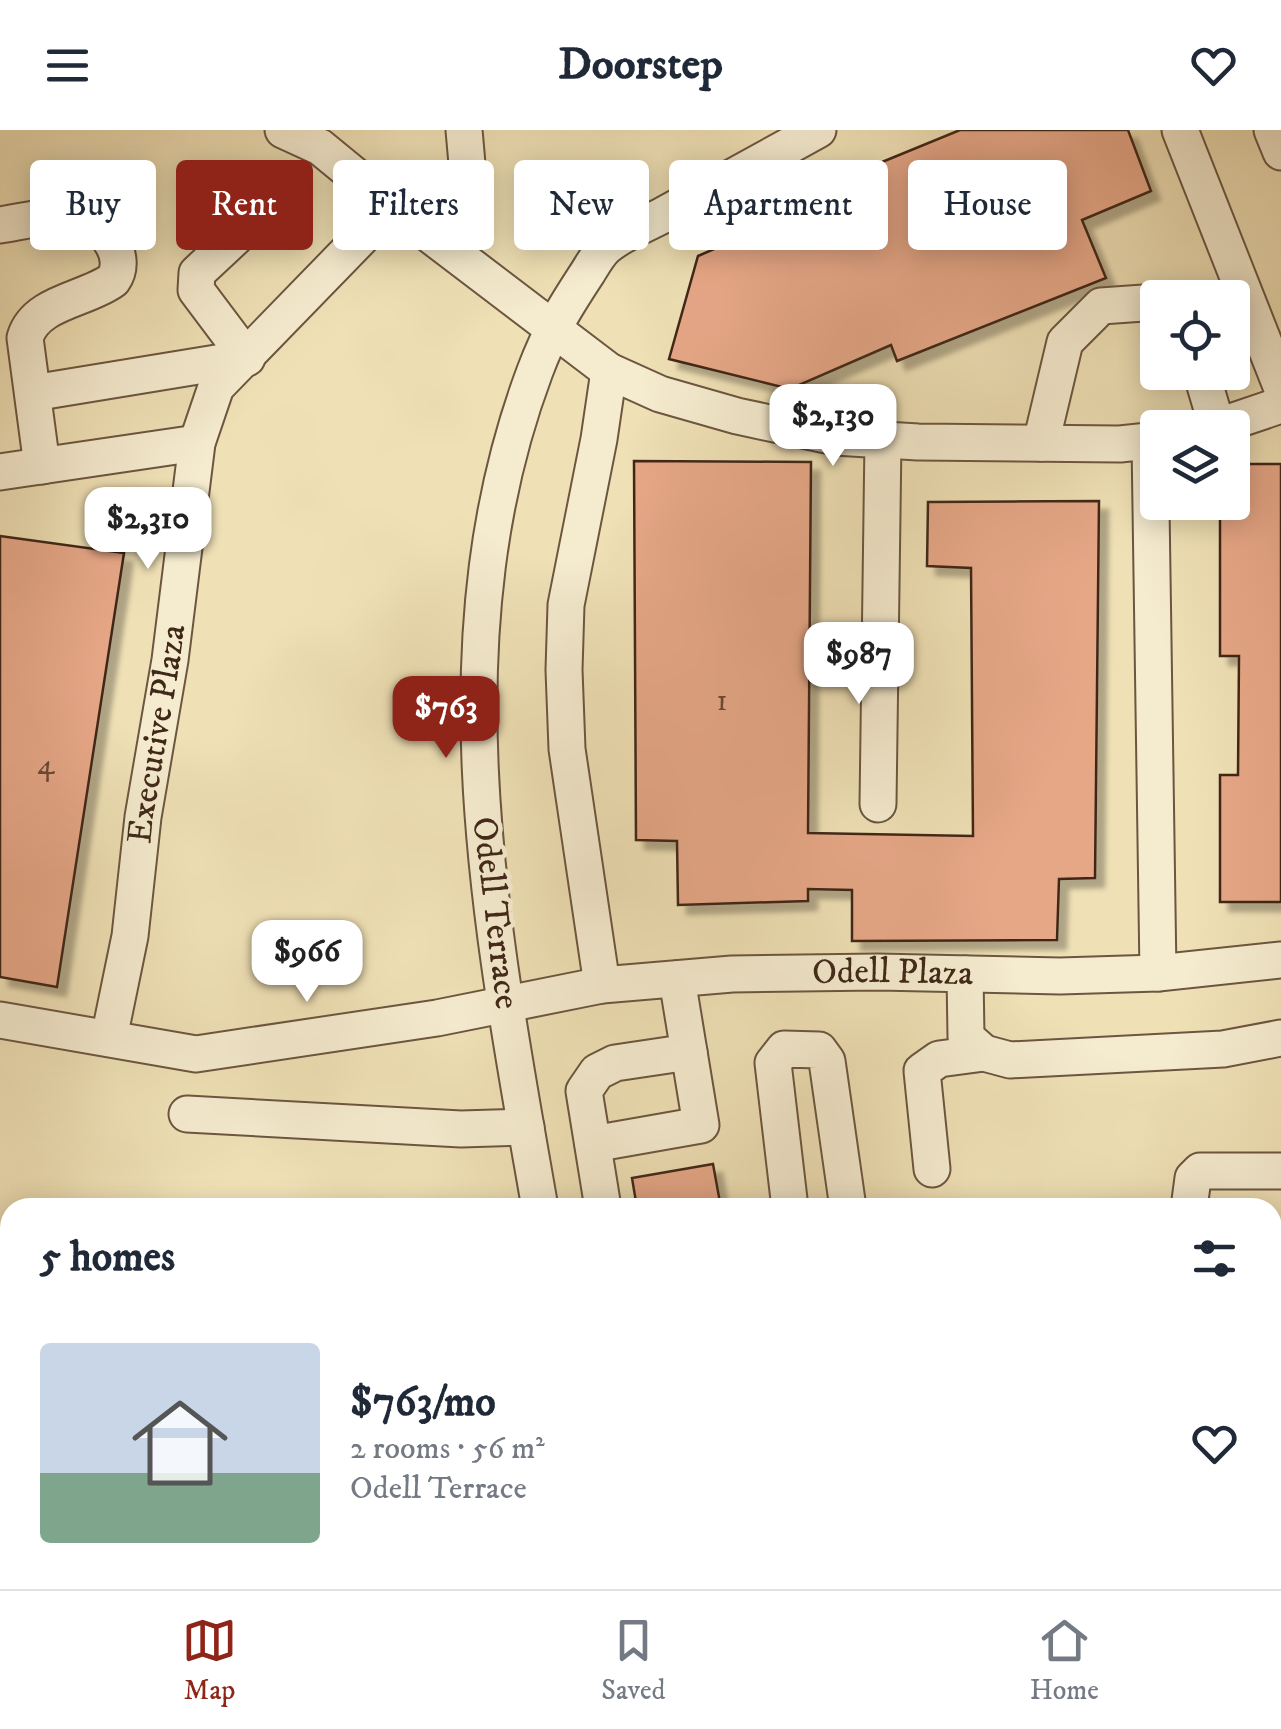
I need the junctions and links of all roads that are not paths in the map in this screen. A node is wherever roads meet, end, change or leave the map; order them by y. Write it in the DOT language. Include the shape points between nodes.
graph roads {
  1 [pos="283,130"];
  2 [pos="464,130"];
  3 [pos="818,130"];
  4 [pos="1180,130"];
  5 [pos="1272,130"];
  6 [pos="1281,152"];
  7 [pos="336,160"];
  8 [pos="467,160"];
  9 [pos="0,225"];
  10 [pos="222,250"];
  11 [pos="350,250"];
  12 [pos="451,250"];
  13 [pos="1140,303"];
  14 [pos="552,326"];
  15 [pos="247,358"];
  16 [pos="610,371"];
  17 [pos="1281,386"];
  18 [pos="33,394"];
  19 [pos="1281,405"];
  20 [pos="1250,415"];
  21 [pos="883,440"];
  22 [pos="1140,442"];
  23 [pos="198,443"];
  24 [pos="1041,443"];
  25 [pos="42,466"];
  26 [pos="0,472"];
  27 [pos="1155,520"];
  28 [pos="878,804"];
  29 [pos="1281,960"];
  30 [pos="1158,973"];
  31 [pos="964,974"];
  32 [pos="677,979"];
  33 [pos="602,986"];
  34 [pos="506,1005"];
  35 [pos="0,1020"];
  36 [pos="109,1038"];
  37 [pos="1281,1038"];
  38 [pos="690,1052"];
  39 [pos="984,1053"];
  40 [pos="187,1114"];
  41 [pos="526,1127"];
  42 [pos="593,1144"];
  43 [pos="932,1168"];
  44 [pos="1281,1171"];
  45 [pos="538,1198"];
  46 [pos="602,1198"];
  47 [pos="789,1198"];
  48 [pos="847,1198"];
  49 [pos="1190,1198"];
  1 -- 7 [label="street"];
  2 -- 8 [label="street"];
  3 -- 14 [label="street, Odell Terrace" via="604,248"];
  4 -- 17 [label="street"];
  5 -- 6 [label="street"];
  9 -- 18 [label="street" via="64,216 90,222 116,248 114,280 38,316 28,329"];
  10 -- 15 [label="street" via="197,273 196,290"];
  11 -- 15 [label="street, Executive Plaza"];
  12 -- 14 [label="street"];
  13 -- 24 [label="street" via="1101,306 1065,342"];
  14 -- 16 [label="street"];
  14 -- 34 [label="street, Odell Terrace" via="504,470 478,660 483,834"];
  15 -- 18 [label="street"];
  15 -- 23 [label="street, Executive Plaza" via="216,387"];
  16 -- 21 [label="street" via="737,416"];
  16 -- 33 [label="street" via="566,605 564,670 567,749"];
  18 -- 25 [label="street"];
  19 -- 20 [label="street"];
  21 -- 24 [label="street"];
  21 -- 28 [label="street"];
  22 -- 24 [label="street"];
  23 -- 25 [label="street"];
  23 -- 36 [label="street, Executive Plaza" via="130,936"];
  25 -- 26 [label="street"];
  27 -- 30 [label="street"];
  29 -- 30 [label="street, Odell Plaza"];
  30 -- 31 [label="street, Odell Plaza"];
  31 -- 32 [label="street, Odell Plaza"];
  31 -- 39 [label="street" via="966,1037"];
  32 -- 33 [label="street, Odell Plaza"];
  32 -- 38 [label="street"];
  33 -- 34 [label="street, Odell Plaza"];
  34 -- 36 [label="street" via="196,1054"];
  34 -- 41 [label="street, Odell Terrace"];
  35 -- 36 [label="street"];
  37 -- 39 [label="street" via="1223,1049 1010,1060"];
  38 -- 42 [label="street" via="615,1063 597,1072 584,1091"];
  38 -- 42 [label="street" via="700,1125"];
  39 -- 43 [label="street" via="939,1059 922,1071"];
  40 -- 41 [label="street"];
  41 -- 45 [label="street, Odell Terrace"];
  42 -- 46 [label="street"];
  44 -- 49 [label="street" via="1200,1171"];
  47 -- 48 [label="street" via="773,1063 784,1050 820,1050 827,1060"];
}
